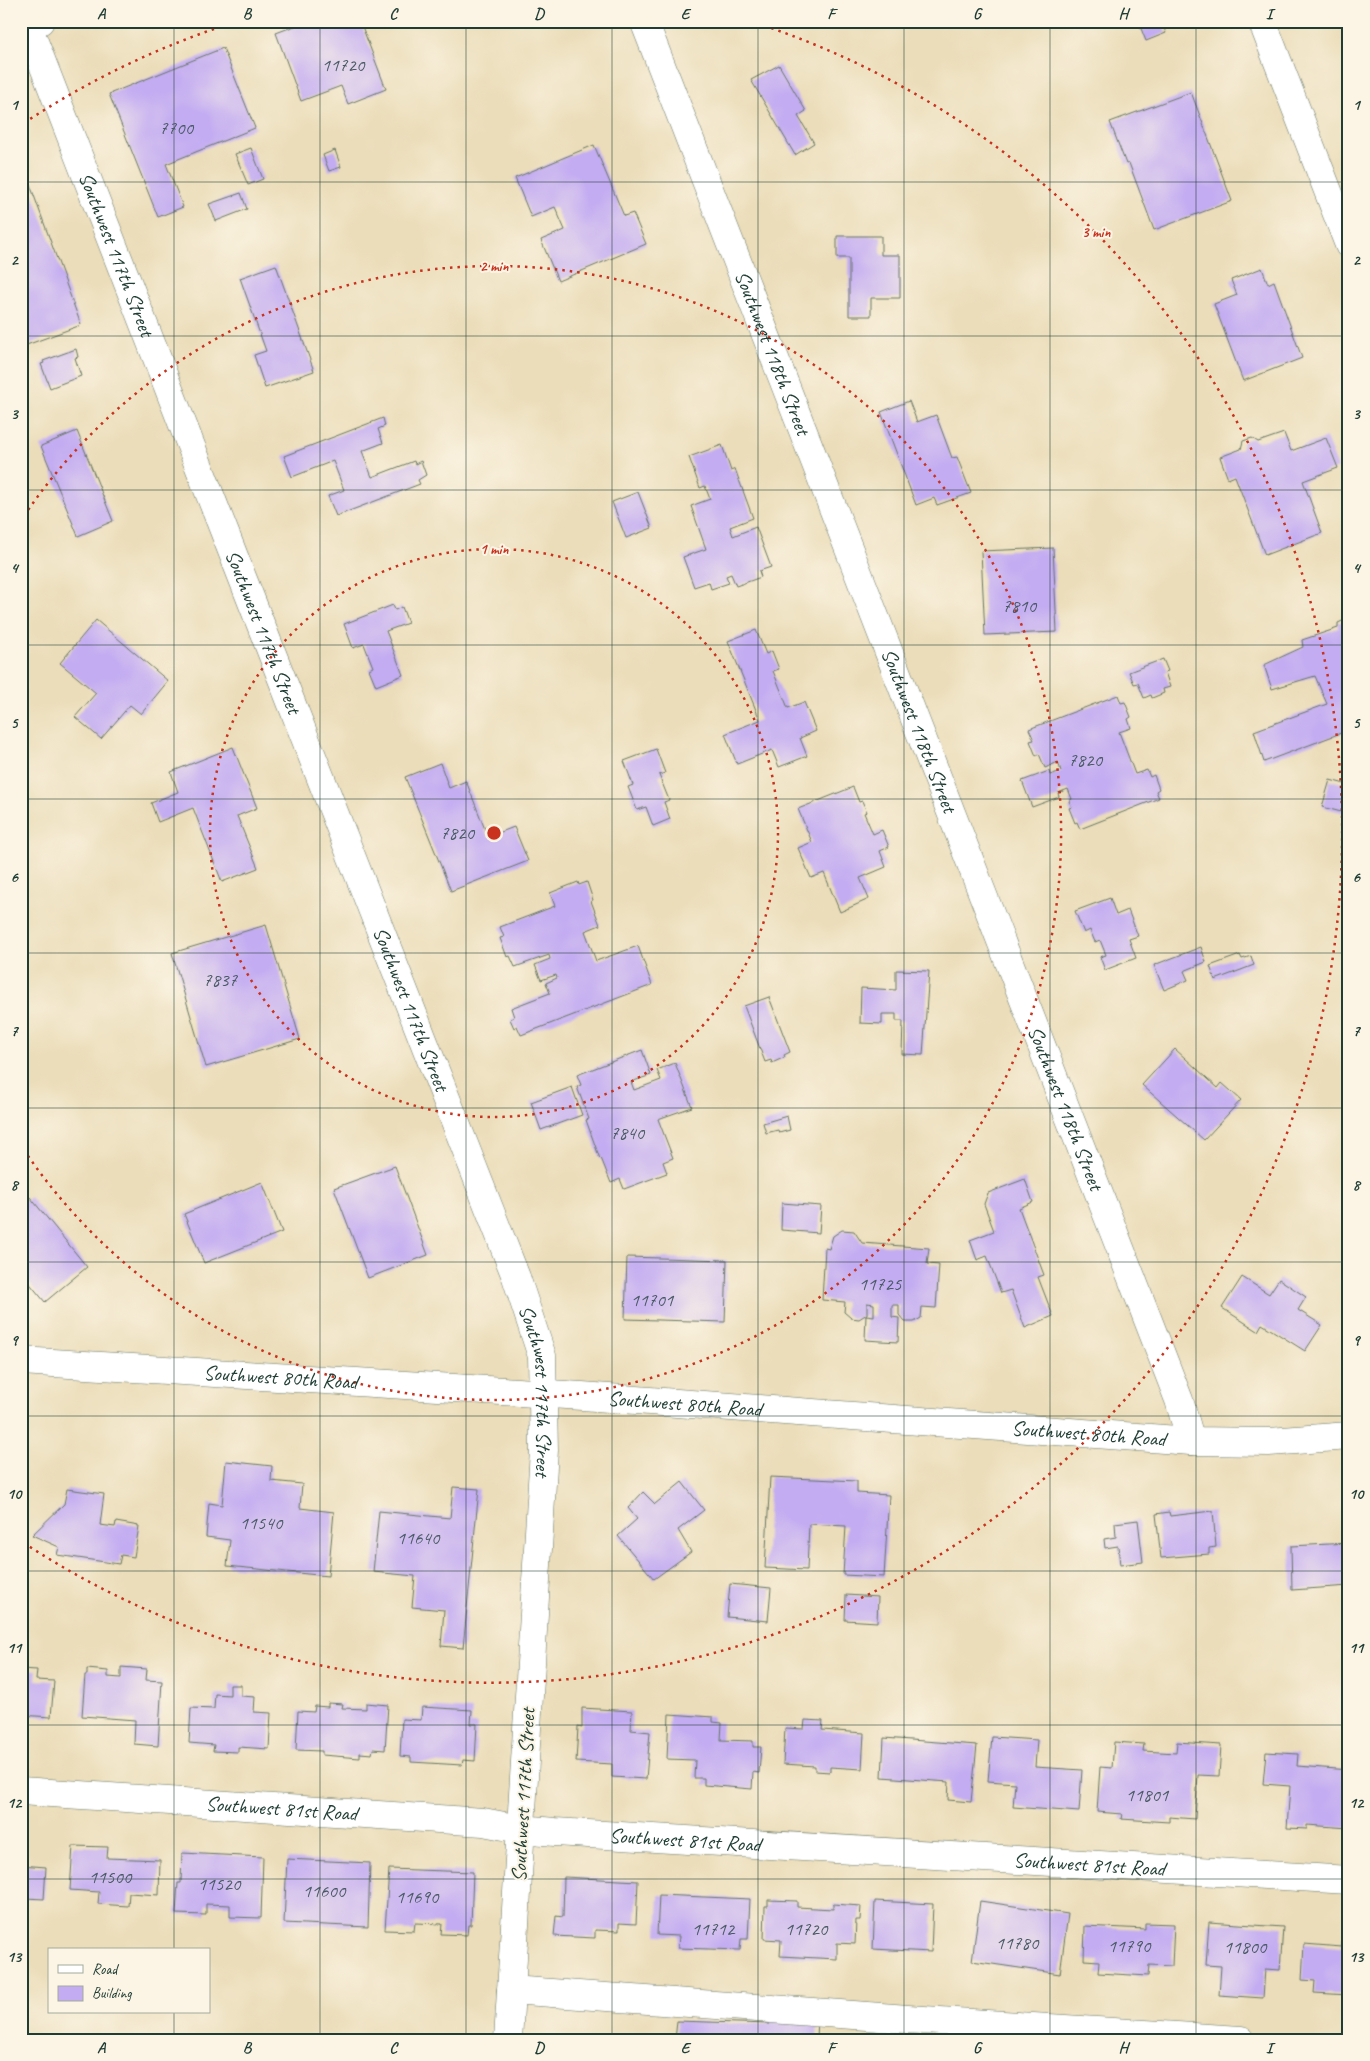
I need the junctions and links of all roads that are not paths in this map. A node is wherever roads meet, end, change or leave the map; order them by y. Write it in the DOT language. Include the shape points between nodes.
graph roads {
  1 [pos="644,21"];
  2 [pos="1262,21"];
  3 [pos="30,25"];
  4 [pos="1349,245"];
  5 [pos="21,1361"];
  6 [pos="544,1394"];
  7 [pos="1349,1436"];
  8 [pos="1192,1441"];
  9 [pos="21,1791"];
  10 [pos="520,1829"];
  11 [pos="1349,1880"];
  12 [pos="511,1990"];
  13 [pos="508,2040"];
  14 [pos="1241,2040"];
  1 -- 8 [label="street, Southwest 118th Street"];
  2 -- 4 [label="street"];
  3 -- 6 [label="street, Southwest 117th Street" via="516,1277 542,1356"];
  5 -- 6 [label="street, Southwest 80th Road"];
  6 -- 8 [label="street, Southwest 80th Road"];
  6 -- 10 [label="street, Southwest 117th Street" via="544,1450"];
  7 -- 8 [label="street, Southwest 80th Road" via="1269,1442"];
  9 -- 10 [label="street, Southwest 81st Road" via="473,1821"];
  10 -- 11 [label="street, Southwest 81st Road"];
  10 -- 12 [label="street, Southwest 117th Street"];
  12 -- 13 [label="street, Southwest 117th Street"];
  12 -- 14 [label="street"];
}
